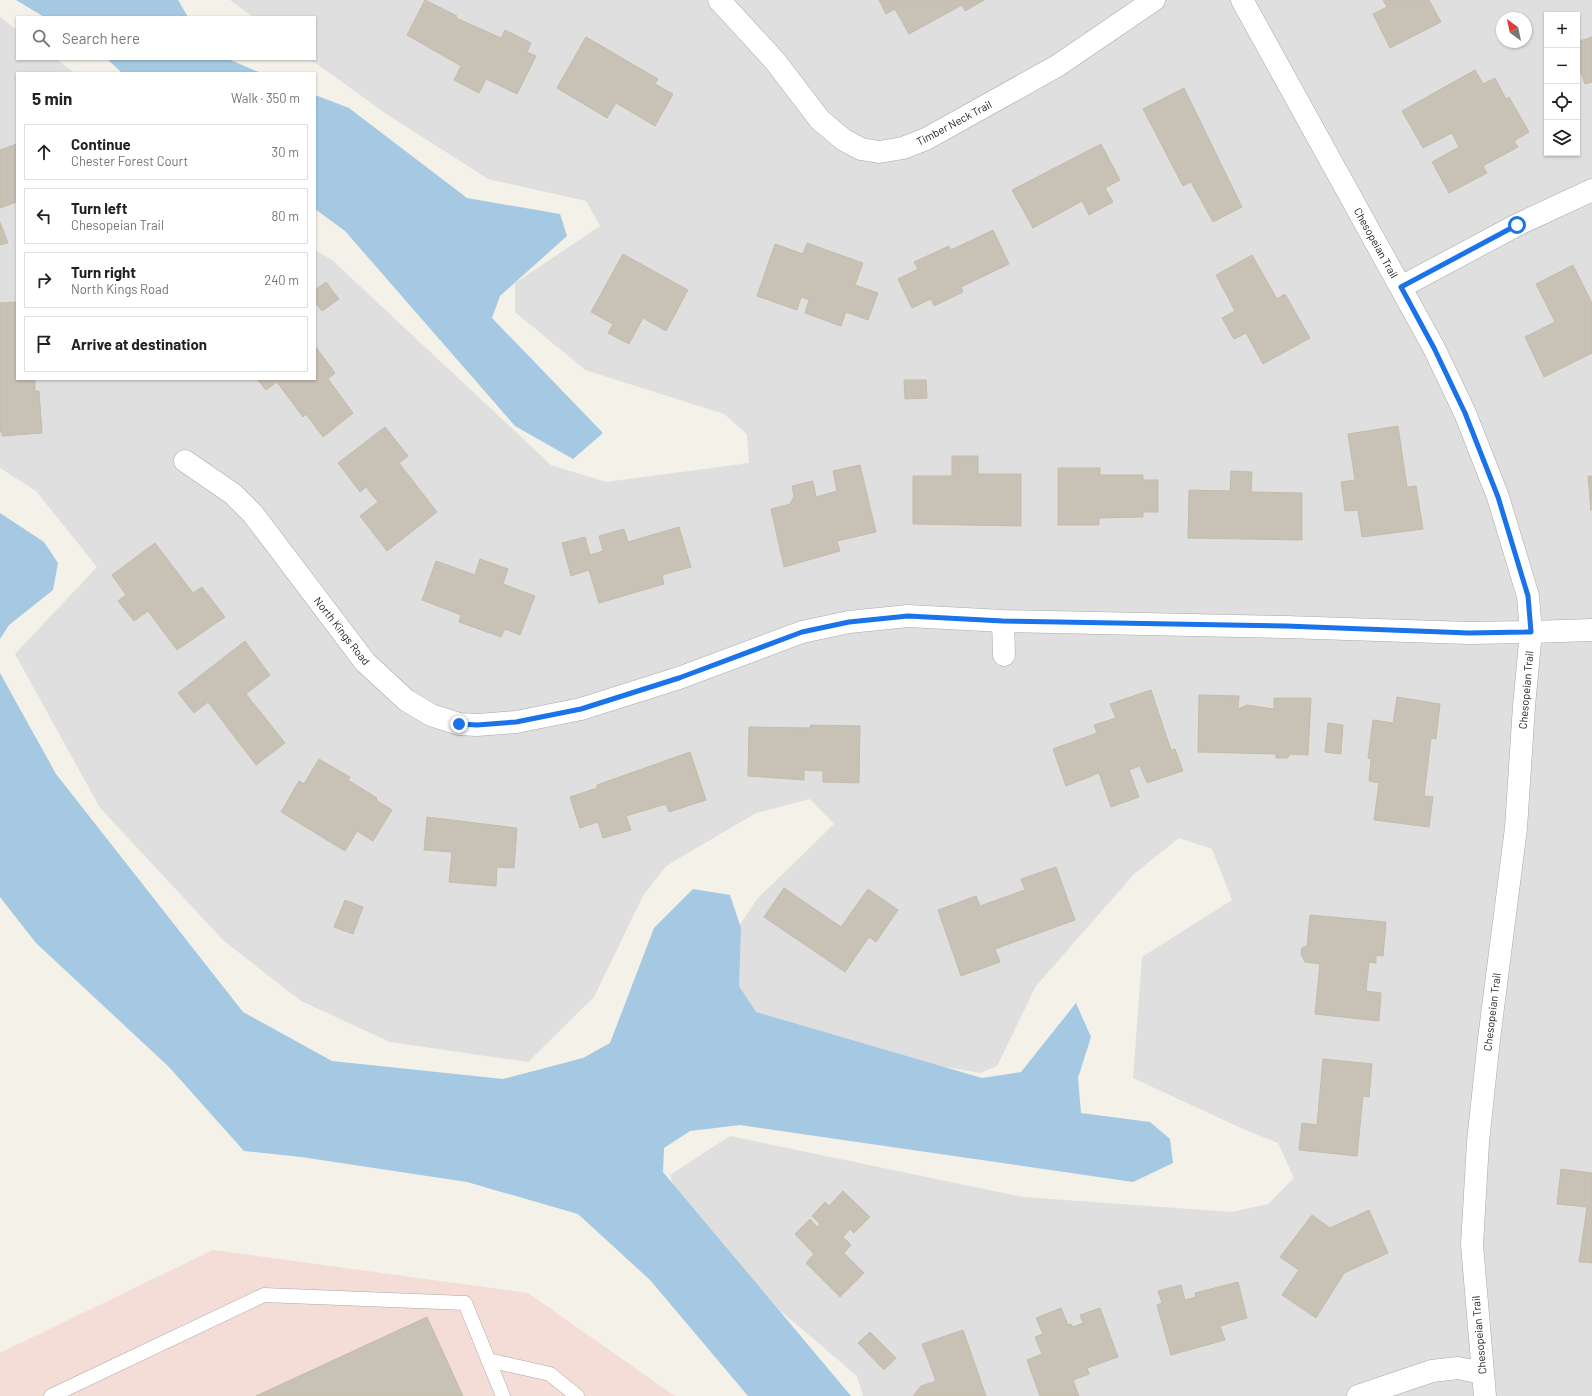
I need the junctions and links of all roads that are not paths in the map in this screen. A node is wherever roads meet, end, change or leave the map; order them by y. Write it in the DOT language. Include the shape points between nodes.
graph roads {
  1 [pos="719,0"];
  2 [pos="1154,0"];
  3 [pos="1242,0"];
  4 [pos="1592,190"];
  5 [pos="1401,287"];
  6 [pos="185,461"];
  7 [pos="1003,621"];
  8 [pos="1592,630"];
  9 [pos="1531,632"];
  10 [pos="1004,655"];
  11 [pos="488,1360"];
  12 [pos="1482,1373"];
  13 [pos="51,1396"];
  14 [pos="503,1396"];
  15 [pos="577,1396"];
  16 [pos="1358,1396"];
  17 [pos="1485,1396"];
  1 -- 2 [label="street, Timber Neck Trail" via="775,61 820,120 844,140 860,149 879,152 903,148 926,139 1044,74"];
  3 -- 5 [label="street, Chesopeian Trail"];
  4 -- 5 [label="street" via="1517,225"];
  5 -- 9 [label="street, Chesopeian Trail" via="1465,413 1498,497 1528,596"];
  6 -- 7 [label="street, North Kings Road" via="233,494 253,514 365,662 406,700 431,715 459,724 516,722 581,709 679,678 802,632 849,622 908,616"];
  7 -- 9 [label="street, North Kings Road" via="1286,626 1469,633"];
  7 -- 10 [label="street"];
  8 -- 9 [label="street, North Kings Road"];
  9 -- 12 [label="street, Chesopeian Trail" via="1516,828 1488,1039 1478,1142 1472,1246"];
  11 -- 13 [label="lane" via="465,1303 264,1295"];
  11 -- 14 [label="lane"];
  11 -- 15 [label="lane" via="550,1374"];
  12 -- 16 [label="street" via="1458,1368 1432,1371"];
  12 -- 17 [label="street, Chesopeian Trail"];
}
